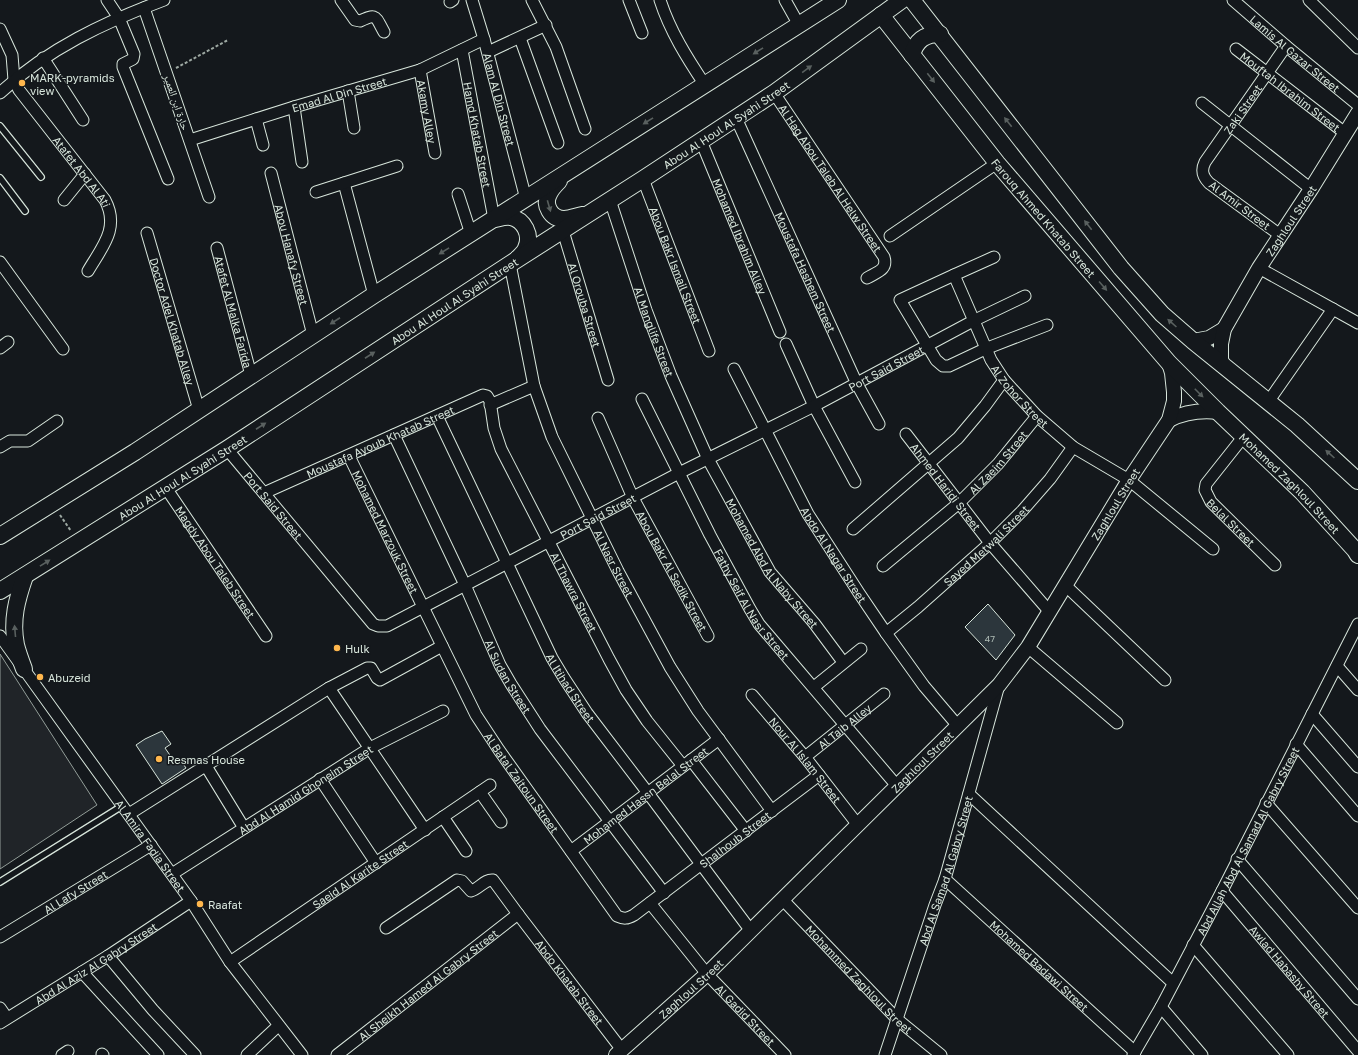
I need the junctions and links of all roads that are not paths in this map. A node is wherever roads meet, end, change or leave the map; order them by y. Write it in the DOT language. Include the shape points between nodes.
graph roads {
  1 [pos="107,0"];
  2 [pos="164,0"];
  3 [pos="340,0"];
  4 [pos="472,0"];
  5 [pos="532,0"];
  6 [pos="629,0"];
  7 [pos="660,0"];
  8 [pos="785,0"];
  9 [pos="838,0"];
  10 [pos="902,0"];
  11 [pos="912,0"];
  12 [pos="1233,0"];
  13 [pos="1309,0"];
  14 [pos="144,8"];
  15 [pos="881,15"];
  16 [pos="119,18"];
  17 [pos="546,25"];
  18 [pos="799,25"];
  19 [pos="0,29"];
  20 [pos="384,32"];
  21 [pos="642,33"];
  22 [pos="940,34"];
  23 [pos="520,38"];
  24 [pos="484,39"];
  25 [pos="1286,46"];
  26 [pos="1358,48"];
  27 [pos="1236,49"];
  28 [pos="462,50"];
  29 [pos="488,52"];
  30 [pos="912,55"];
  31 [pos="43,58"];
  32 [pos="420,70"];
  33 [pos="1267,73"];
  34 [pos="14,80"];
  35 [pos="705,85"];
  36 [pos="348,90"];
  37 [pos="0,93"];
  38 [pos="774,93"];
  39 [pos="1202,103"];
  40 [pos="1358,105"];
  41 [pos="294,107"];
  42 [pos="1358,113"];
  43 [pos="736,118"];
  44 [pos="256,119"];
  45 [pos="83,120"];
  46 [pos="1231,125"];
  47 [pos="0,126"];
  48 [pos="354,128"];
  49 [pos="585,130"];
  50 [pos="1345,133"];
  51 [pos="190,140"];
  52 [pos="701,141"];
  53 [pos="558,143"];
  54 [pos="263,145"];
  55 [pos="435,153"];
  56 [pos="302,162"];
  57 [pos="997,163"];
  58 [pos="397,166"];
  59 [pos="271,173"];
  60 [pos="1202,173"];
  61 [pos="85,174"];
  62 [pos="565,174"];
  63 [pos="41,177"];
  64 [pos="0,178"];
  65 [pos="168,179"];
  66 [pos="643,179"];
  67 [pos="344,183"];
  68 [pos="1311,189"];
  69 [pos="316,192"];
  70 [pos="458,194"];
  71 [pos="209,197"];
  72 [pos="526,198"];
  73 [pos="64,200"];
  74 [pos="610,200"];
  75 [pos="26,211"];
  76 [pos="589,213"];
  77 [pos="494,219"];
  78 [pos="563,231"];
  79 [pos="147,233"];
  80 [pos="470,234"];
  81 [pos="890,236"];
  82 [pos="1280,236"];
  83 [pos="217,248"];
  84 [pos="994,257"];
  85 [pos="0,262"];
  86 [pos="514,262"];
  87 [pos="1259,268"];
  88 [pos="88,271"];
  89 [pos="954,274"];
  90 [pos="867,278"];
  91 [pos="374,295"];
  92 [pos="1025,296"];
  93 [pos="1333,309"];
  94 [pos="973,321"];
  95 [pos="1358,323"];
  96 [pos="1047,325"];
  97 [pos="1224,329"];
  98 [pos="780,332"];
  99 [pos="313,335"];
  100 [pos="1193,342"];
  101 [pos="786,344"];
  102 [pos="928,346"];
  103 [pos="63,349"];
  104 [pos="985,349"];
  105 [pos="710,351"];
  106 [pos="1169,363"];
  107 [pos="1224,366"];
  108 [pos="734,369"];
  109 [pos="251,375"];
  110 [pos="608,380"];
  111 [pos="1004,380"];
  112 [pos="857,384"];
  113 [pos="534,386"];
  114 [pos="642,399"];
  115 [pos="1268,402"];
  116 [pos="490,405"];
  117 [pos="814,406"];
  118 [pos="199,410"];
  119 [pos="1218,412"];
  120 [pos="438,416"];
  121 [pos="1037,416"];
  122 [pos="598,418"];
  123 [pos="1169,420"];
  124 [pos="57,422"];
  125 [pos="879,424"];
  126 [pos="765,430"];
  127 [pos="906,434"];
  128 [pos="394,435"];
  129 [pos="1244,436"];
  130 [pos="0,447"];
  131 [pos="1073,447"];
  132 [pos="227,449"];
  133 [pos="349,456"];
  134 [pos="708,459"];
  135 [pos="928,463"];
  136 [pos="679,473"];
  137 [pos="1129,480"];
  138 [pos="1358,481"];
  139 [pos="855,482"];
  140 [pos="166,488"];
  141 [pos="264,493"];
  142 [pos="633,498"];
  143 [pos="959,503"];
  144 [pos="592,519"];
  145 [pos="853,529"];
  146 [pos="0,536"];
  147 [pos="549,541"];
  148 [pos="990,543"];
  149 [pos="1213,549"];
  150 [pos="1358,556"];
  151 [pos="507,563"];
  152 [pos="1275,565"];
  153 [pos="883,566"];
  154 [pos="25,576"];
  155 [pos="465,585"];
  156 [pos="1065,585"];
  157 [pos="0,591"];
  158 [pos="423,607"];
  159 [pos="1049,611"];
  160 [pos="1358,624"];
  161 [pos="886,633"];
  162 [pos="0,636"];
  163 [pos="266,636"];
  164 [pos="708,636"];
  165 [pos="442,646"];
  166 [pos="1028,647"];
  167 [pos="861,649"];
  168 [pos="844,662"];
  169 [pos="1337,666"];
  170 [pos="24,669"];
  171 [pos="1165,680"];
  172 [pos="999,685"];
  173 [pos="329,688"];
  174 [pos="814,688"];
  175 [pos="1358,690"];
  176 [pos="884,694"];
  177 [pos="752,695"];
  178 [pos="443,711"];
  179 [pos="1312,714"];
  180 [pos="1117,723"];
  181 [pos="845,726"];
  182 [pos="958,726"];
  183 [pos="719,739"];
  184 [pos="1296,744"];
  185 [pos="370,748"];
  186 [pos="805,757"];
  187 [pos="687,763"];
  188 [pos="206,766"];
  189 [pos="1358,766"];
  190 [pos="819,775"];
  191 [pos="320,779"];
  192 [pos="490,785"];
  193 [pos="897,786"];
  194 [pos="480,792"];
  195 [pos="648,793"];
  196 [pos="969,794"];
  197 [pos="1266,803"];
  198 [pos="126,810"];
  199 [pos="772,811"];
  200 [pos="1358,816"];
  201 [pos="443,817"];
  202 [pos="501,822"];
  203 [pos="610,822"];
  204 [pos="858,825"];
  205 [pos="244,828"];
  206 [pos="425,830"];
  207 [pos="746,831"];
  208 [pos="151,845"];
  209 [pos="466,851"];
  210 [pos="571,851"];
  211 [pos="1237,859"];
  212 [pos="376,863"];
  213 [pos="701,864"];
  214 [pos="172,874"];
  215 [pos="945,878"];
  216 [pos="0,882"];
  217 [pos="1222,891"];
  218 [pos="664,893"];
  219 [pos="782,900"];
  220 [pos="191,901"];
  221 [pos="650,903"];
  222 [pos="1358,908"];
  223 [pos="518,914"];
  224 [pos="386,928"];
  225 [pos="751,931"];
  226 [pos="0,937"];
  227 [pos="1194,944"];
  228 [pos="108,956"];
  229 [pos="230,962"];
  230 [pos="82,972"];
  231 [pos="708,974"];
  232 [pos="1173,983"];
  233 [pos="1358,999"];
  234 [pos="1161,1007"];
  235 [pos="0,1008"];
  236 [pos="898,1020"];
  237 [pos="3,1021"];
  238 [pos="278,1026"];
  239 [pos="1358,1051"];
  240 [pos="619,1052"];
  241 [pos="1134,1054"];
  242 [pos="158,1055"];
  243 [pos="195,1055"];
  244 [pos="247,1055"];
  245 [pos="302,1055"];
  246 [pos="337,1055"];
  247 [pos="785,1055"];
  248 [pos="885,1055"];
  249 [pos="941,1055"];
  250 [pos="1202,1055"];
  251 [pos="1288,1055"];
  1 -- 16 [label="street"];
  2 -- 14 [label="street"];
  3 -- 20 [label="street" via="355,20 360,21 373,16"];
  4 -- 24 [label="street, Alam Al Din Street"];
  5 -- 17 [label="street"];
  6 -- 21 [label="street"];
  7 -- 35 [label="street" via="664,14 683,50"];
  8 -- 18 [label="street"];
  9 -- 18 [label="main road"];
  10 -- 15 [label="main road, Abou Al Houl Al Syahi Street"];
  11 -- 22 [label="main road"];
  12 -- 25 [label="street, Lamis Al Gazar Street"];
  13 -- 26 [label="street"];
  14 -- 16 [label="street"];
  14 -- 51 [label="street, حارة ابن العمير"];
  15 -- 30 [label="main road, Farouq Ahmed Khatab Street"];
  38 -- 15 [label="main road, Abou Al Houl Al Syahi Street, one-way"];
  16 -- 31 [label="street"];
  16 -- 65 [label="street" via="134,54 133,59 123,64 123,67"];
  17 -- 23 [label="street"];
  17 -- 49 [label="street" via="563,64"];
  18 -- 35 [label="main road, one-way"];
  19 -- 34 [label="street" via="12,55"];
  22 -- 30 [label="main road" via="924,36 918,41"];
  100 -- 22 [label="main road, one-way" via="1134,284"];
  23 -- 29 [label="street"];
  23 -- 53 [label="street"];
  24 -- 28 [label="street, Emad Al Din Street"];
  24 -- 29 [label="street, Alam Al Din Street"];
  25 -- 33 [label="street, Zaki Street"];
  25 -- 40 [label="street, Lamis Al Gazar Street"];
  27 -- 33 [label="street, Mouftah Ibrahim Street"];
  28 -- 32 [label="street, Emad Al Din Street"];
  28 -- 77 [label="street, Hamd Khatab Street"];
  29 -- 72 [label="street, Alam Al Din Street"];
  30 -- 57 [label="main road, Farouq Ahmed Khatab Street, one-way"];
  31 -- 34 [label="street"];
  31 -- 45 [label="street"];
  32 -- 36 [label="street, Emad Al Din Street"];
  32 -- 55 [label="street, Akamy Alley"];
  33 -- 46 [label="street, Zaki Street"];
  33 -- 50 [label="street, Mouftah Ibrahim Street"];
  34 -- 37 [label="street"];
  34 -- 61 [label="street, Atafet Abd Al Ati" via="22,95"];
  35 -- 62 [label="main road, one-way"];
  36 -- 41 [label="street, Emad Al Din Street"];
  36 -- 48 [label="street"];
  38 -- 43 [label="main road, Abou Al Houl Al Syahi Street"];
  38 -- 90 [label="street, Al Hag Abou Taleb Al Helw Street" via="884,257 883,269"];
  39 -- 46 [label="street"];
  41 -- 44 [label="street, Emad Al Din Street"];
  41 -- 56 [label="street"];
  42 -- 50 [label="street, Zaghloul Street"];
  43 -- 52 [label="main road, Abou Al Houl Al Syahi Street"];
  43 -- 112 [label="street, Moustafa Hashem Street"];
  44 -- 51 [label="street, Emad Al Din Street"];
  44 -- 54 [label="street"];
  46 -- 60 [label="street, Zaki Street" via="1205,162"];
  46 -- 68 [label="street"];
  47 -- 63 [label="lane"];
  50 -- 68 [label="street, Zaghloul Street"];
  51 -- 71 [label="street, حارة ابن العمير"];
  52 -- 66 [label="main road, Abou Al Houl Al Syahi Street"];
  52 -- 98 [label="street, Mohamed Ibrahim Alley"];
  57 -- 81 [label="street, Al Hag Abou Taleb Al Helw Street"];
  57 -- 106 [label="main road, Farouq Ahmed Khatab Street, one-way"];
  58 -- 67 [label="street"];
  59 -- 99 [label="street, Abou Hanafy Street"];
  60 -- 82 [label="street, Al Amir Street" via="1209,183"];
  61 -- 73 [label="street"];
  61 -- 88 [label="street, Atafet Abd Al Ati" via="105,200 111,220 109,233"];
  62 -- 72 [label="main road"];
  62 -- 76 [label="main road, one-way" via="549,192 547,206 550,213 563,219"];
  64 -- 75 [label="lane"];
  66 -- 74 [label="main road, Abou Al Houl Al Syahi Street"];
  66 -- 105 [label="street, Abou Bakr Ismail Street"];
  67 -- 69 [label="street"];
  67 -- 91 [label="street"];
  68 -- 82 [label="street, Zaghloul Street"];
  70 -- 80 [label="street"];
  72 -- 77 [label="main road"];
  74 -- 76 [label="main road, Abou Al Houl Al Syahi Street"];
  74 -- 134 [label="street, Al Manglife Street" via="646,310"];
  76 -- 78 [label="main road, Abou Al Houl Al Syahi Street"];
  77 -- 80 [label="main road"];
  77 -- 86 [label="main road" via="512,217 525,227 528,234 526,249"];
  78 -- 86 [label="main road, Abou Al Houl Al Syahi Street"];
  78 -- 110 [label="street, Al Orouba Street"];
  79 -- 118 [label="street, Doctor Adel Khatab Alley"];
  80 -- 91 [label="main road, one-way"];
  82 -- 87 [label="street, Zaghloul Street"];
  83 -- 109 [label="street, Atafet Al Malka Farida"];
  84 -- 89 [label="street"];
  85 -- 103 [label="street"];
  86 -- 113 [label="street, Al Nasr Street"];
  132 -- 86 [label="main road, Abou Al Houl Al Syahi Street, one-way"];
  87 -- 93 [label="street"];
  87 -- 97 [label="street, Zaghloul Street"];
  89 -- 94 [label="street, Al Zohor Street"];
  89 -- 102 [label="street" via="900,300"];
  91 -- 99 [label="main road, one-way"];
  92 -- 94 [label="street, Port Said Street"];
  93 -- 95 [label="street"];
  93 -- 115 [label="street"];
  94 -- 102 [label="street, Port Said Street"];
  94 -- 104 [label="street, Al Zohor Street"];
  96 -- 104 [label="street"];
  97 -- 100 [label="street" via="1209,338"];
  97 -- 107 [label="street, Zaghloul Street" via="1221,344"];
  99 -- 109 [label="main road"];
  100 -- 107 [label="main road"];
  101 -- 117 [label="street"];
  102 -- 104 [label="street" via="943,366 949,366"];
  102 -- 112 [label="street, Port Said Street"];
  104 -- 111 [label="street, Al Zohor Street"];
  106 -- 119 [label="main road, Farouq Ahmed Khatab Street, one-way"];
  106 -- 123 [label="street, Zaghloul Street" via="1174,392"];
  107 -- 115 [label="main road"];
  108 -- 126 [label="street, Abdo Al Nagar Street"];
  109 -- 118 [label="main road"];
  111 -- 121 [label="street, Al Zohor Street"];
  111 -- 135 [label="street" via="962,433"];
  112 -- 117 [label="street, Port Said Street"];
  112 -- 125 [label="street, Moustafa Hashem Street"];
  113 -- 116 [label="street"];
  113 -- 144 [label="street, Al Nasr Street" via="552,437"];
  114 -- 136 [label="street, Fathy Seif Al Nasr Street"];
  138 -- 115 [label="main road, one-way"];
  116 -- 120 [label="street, Moustafa Ayoub Khatab Street" via="487,396 483,395"];
  116 -- 147 [label="street, Al Thawra Street" via="501,449"];
  117 -- 126 [label="street, Port Said Street"];
  117 -- 139 [label="street"];
  118 -- 146 [label="main road"];
  119 -- 123 [label="street" via="1193,412"];
  119 -- 129 [label="main road, Mohamed Zaghloul Street"];
  120 -- 128 [label="street, Moustafa Ayoub Khatab Street"];
  120 -- 151 [label="street, Al Itihad Street"];
  121 -- 131 [label="street, Al Zohor Street"];
  121 -- 143 [label="street, Al Zaeim Street" via="998,464"];
  122 -- 142 [label="street, Abou Bakr Al Sedik Street"];
  123 -- 137 [label="street, Zaghloul Street"];
  124 -- 130 [label="street" via="28,441 10,441"];
  126 -- 134 [label="street, Port Said Street"];
  126 -- 161 [label="street, Abdo Al Nagar Street" via="808,514"];
  127 -- 135 [label="street, Ahmed Haridi Street"];
  128 -- 133 [label="street, Moustafa Ayoub Khatab Street"];
  128 -- 155 [label="street, Al Sudan Street"];
  129 -- 150 [label="main road, Mohamed Zaghloul Street" via="1302,492"];
  129 -- 152 [label="street, Belal Street" via="1206,484 1205,490 1211,502"];
  131 -- 137 [label="street, Al Zohor Street"];
  131 -- 148 [label="street, Sayed Metwali Street" via="1022,511"];
  132 -- 140 [label="main road, Abou Al Houl Al Syahi Street"];
  132 -- 141 [label="street, Port Said Street"];
  133 -- 141 [label="street, Moustafa Ayoub Khatab Street"];
  133 -- 158 [label="street, Mohamed Marzouk Street"];
  134 -- 136 [label="street, Port Said Street"];
  134 -- 168 [label="street, Mohamed Abd Al Naby Street" via="770,572"];
  135 -- 143 [label="street, Ahmed Haridi Street"];
  135 -- 145 [label="street"];
  136 -- 142 [label="street, Port Said Street"];
  136 -- 174 [label="street, Fathy Seif Al Nasr Street" via="750,609 768,636"];
  137 -- 149 [label="street, Al Zohor Street"];
  137 -- 156 [label="street, Zaghloul Street"];
  154 -- 140 [label="main road, Abou Al Houl Al Syahi Street, one-way"];
  140 -- 163 [label="street, Magdy Abou Taleb Street"];
  141 -- 158 [label="street, Port Said Street" via="374,624 387,626"];
  142 -- 144 [label="street, Port Said Street"];
  142 -- 164 [label="street, Abou Bakr Al Sedik Street"];
  143 -- 148 [label="street, Ahmed Haridi Street"];
  143 -- 153 [label="street, Al Zaeim Street"];
  144 -- 147 [label="street, Port Said Street"];
  144 -- 183 [label="street, Al Nasr Street" via="670,667"];
  147 -- 151 [label="street, Port Said Street"];
  147 -- 187 [label="street, Al Thawra Street" via="626,690 647,721"];
  148 -- 159 [label="street, Ahmed Haridi Street"];
  148 -- 161 [label="street, Sayed Metwali Street" via="918,608"];
  151 -- 155 [label="street, Port Said Street"];
  151 -- 195 [label="street, Al Itihad Street" via="552,658 586,714"];
  154 -- 157 [label="main road, Abou Al Houl Al Syahi Street"];
  170 -- 154 [label="main road, one-way" via="16,646 14,622 17,598"];
  155 -- 158 [label="street, Port Said Street"];
  155 -- 203 [label="street, Al Sudan Street" via="511,684 540,729"];
  156 -- 159 [label="street, Zaghloul Street"];
  156 -- 171 [label="street"];
  158 -- 165 [label="street, Al Batal Zaitoun Street"];
  159 -- 166 [label="street, Zaghloul Street"];
  160 -- 169 [label="street, Abd Allah Abd Al Samad Al Gabry Street"];
  161 -- 182 [label="street, Abdo Al Nagar Street" via="924,686"];
  162 -- 170 [label="street, Al Amira Fadia Street"];
  165 -- 173 [label="street" via="380,680 371,668 367,668"];
  165 -- 210 [label="street, Al Batal Zaitoun Street" via="486,731"];
  166 -- 172 [label="street, Zaghloul Street"];
  166 -- 180 [label="street"];
  167 -- 168 [label="street"];
  168 -- 174 [label="street"];
  169 -- 175 [label="street"];
  169 -- 179 [label="street, Abd Allah Abd Al Samad Al Gabry Street"];
  170 -- 198 [label="street, Al Amira Fadia Street"];
  172 -- 182 [label="street, Zaghloul Street"];
  172 -- 196 [label="street, Abd Al Samad Al Gabry Street"];
  173 -- 185 [label="street"];
  173 -- 188 [label="street"];
  174 -- 181 [label="street, Fathy Seif Al Nasr Street"];
  176 -- 181 [label="street, Al Taib Alley"];
  177 -- 186 [label="street, Nour Al Islam Street"];
  178 -- 185 [label="street, Abd Al Hamid Ghoneim Street"];
  179 -- 184 [label="street, Abd Allah Abd Al Samad Al Gabry Street"];
  179 -- 189 [label="street"];
  181 -- 186 [label="street, Al Taib Alley"];
  181 -- 193 [label="street, Fathy Seif Al Nasr Street"];
  182 -- 193 [label="street, Zaghloul Street"];
  183 -- 187 [label="street, Mohamed Hassn Belal Street"];
  183 -- 199 [label="street, Al Nasr Street"];
  184 -- 197 [label="street, Abd Allah Abd Al Samad Al Gabry Street"];
  184 -- 200 [label="street"];
  185 -- 191 [label="street, Abd Al Hamid Ghoneim Street"];
  185 -- 206 [label="street"];
  186 -- 190 [label="street, Nour Al Islam Street"];
  187 -- 195 [label="street, Mohamed Hassn Belal Street"];
  187 -- 207 [label="street, Al Thawra Street"];
  188 -- 198 [label="street"];
  188 -- 205 [label="street"];
  190 -- 199 [label="street, Shalhoub Street"];
  190 -- 204 [label="street, Nour Al Islam Street"];
  191 -- 205 [label="street, Abd Al Hamid Ghoneim Street"];
  191 -- 212 [label="street"];
  192 -- 194 [label="street, Saeid Al Karite Street"];
  193 -- 204 [label="street, Zaghloul Street"];
  194 -- 201 [label="street, Saeid Al Karite Street"];
  194 -- 202 [label="street" via="495,805"];
  195 -- 203 [label="street, Mohamed Hassn Belal Street"];
  195 -- 213 [label="street, Al Itihad Street"];
  196 -- 215 [label="street, Abd Al Samad Al Gabry Street"];
  196 -- 232 [label="street"];
  197 -- 211 [label="street, Abd Allah Abd Al Samad Al Gabry Street"];
  197 -- 222 [label="street"];
  198 -- 208 [label="street, Al Amira Fadia Street"];
  198 -- 216 [label="lane"];
  199 -- 207 [label="street, Shalhoub Street"];
  201 -- 206 [label="street, Saeid Al Karite Street"];
  201 -- 209 [label="street"];
  203 -- 210 [label="street, Mohamed Hassn Belal Street"];
  203 -- 218 [label="street, Al Sudan Street"];
  204 -- 219 [label="street, Zaghloul Street"];
  205 -- 214 [label="street, Abd Al Hamid Ghoneim Street"];
  206 -- 212 [label="street, Saeid Al Karite Street"];
  207 -- 213 [label="street, Shalhoub Street"];
  208 -- 214 [label="street, Al Amira Fadia Street"];
  208 -- 226 [label="street, Al Lafy Street"];
  210 -- 221 [label="street, Al Batal Zaitoun Street" via="617,916 628,918"];
  211 -- 217 [label="street, Abd Allah Abd Al Samad Al Gabry Street"];
  211 -- 233 [label="street"];
  212 -- 229 [label="street, Saeid Al Karite Street"];
  213 -- 218 [label="street, Shalhoub Street"];
  213 -- 225 [label="street, Al Itihad Street"];
  214 -- 220 [label="street, Al Amira Fadia Street"];
  215 -- 236 [label="street, Abd Al Samad Al Gabry Street"];
  215 -- 241 [label="street, Mohamed Badawi Street"];
  217 -- 227 [label="street, Abd Allah Abd Al Samad Al Gabry Street"];
  217 -- 239 [label="street, Awlad Habashy Street"];
  218 -- 221 [label="street, Shalhoub Street"];
  219 -- 225 [label="street, Zaghloul Street"];
  219 -- 236 [label="street, Mohammed Zaghloul Street"];
  220 -- 228 [label="street, Abd Al Aziz Al Gabry Street"];
  220 -- 229 [label="street, Al Amira Fadia Street"];
  221 -- 231 [label="street, Al Gadid Street"];
  223 -- 224 [label="street, Abdo Khatab Street" via="493,880 472,891 462,881 457,880"];
  223 -- 240 [label="street, Abdo Khatab Street"];
  223 -- 246 [label="street, Al Sheikh Hamed Al Gabry Street"];
  225 -- 231 [label="street, Zaghloul Street"];
  227 -- 232 [label="street, Abd Allah Abd Al Samad Al Gabry Street"];
  227 -- 251 [label="street"];
  228 -- 230 [label="street, Abd Al Aziz Al Gabry Street"];
  228 -- 243 [label="street"];
  229 -- 238 [label="street, Al Amira Fadia Street"];
  230 -- 237 [label="street, Abd Al Aziz Al Gabry Street"];
  230 -- 242 [label="street"];
  231 -- 240 [label="street, Zaghloul Street"];
  231 -- 247 [label="street, Al Gadid Street"];
  232 -- 234 [label="street, Abd Allah Abd Al Samad Al Gabry Street"];
  234 -- 241 [label="street, Abd Allah Abd Al Samad Al Gabry Street"];
  234 -- 250 [label="street"];
  235 -- 237 [label="street"];
  236 -- 248 [label="street, Abd Al Samad Al Gabry Street"];
  236 -- 249 [label="street, Mohammed Zaghloul Street"];
  238 -- 244 [label="street"];
  238 -- 245 [label="street, Al Amira Fadia Street"];
}
